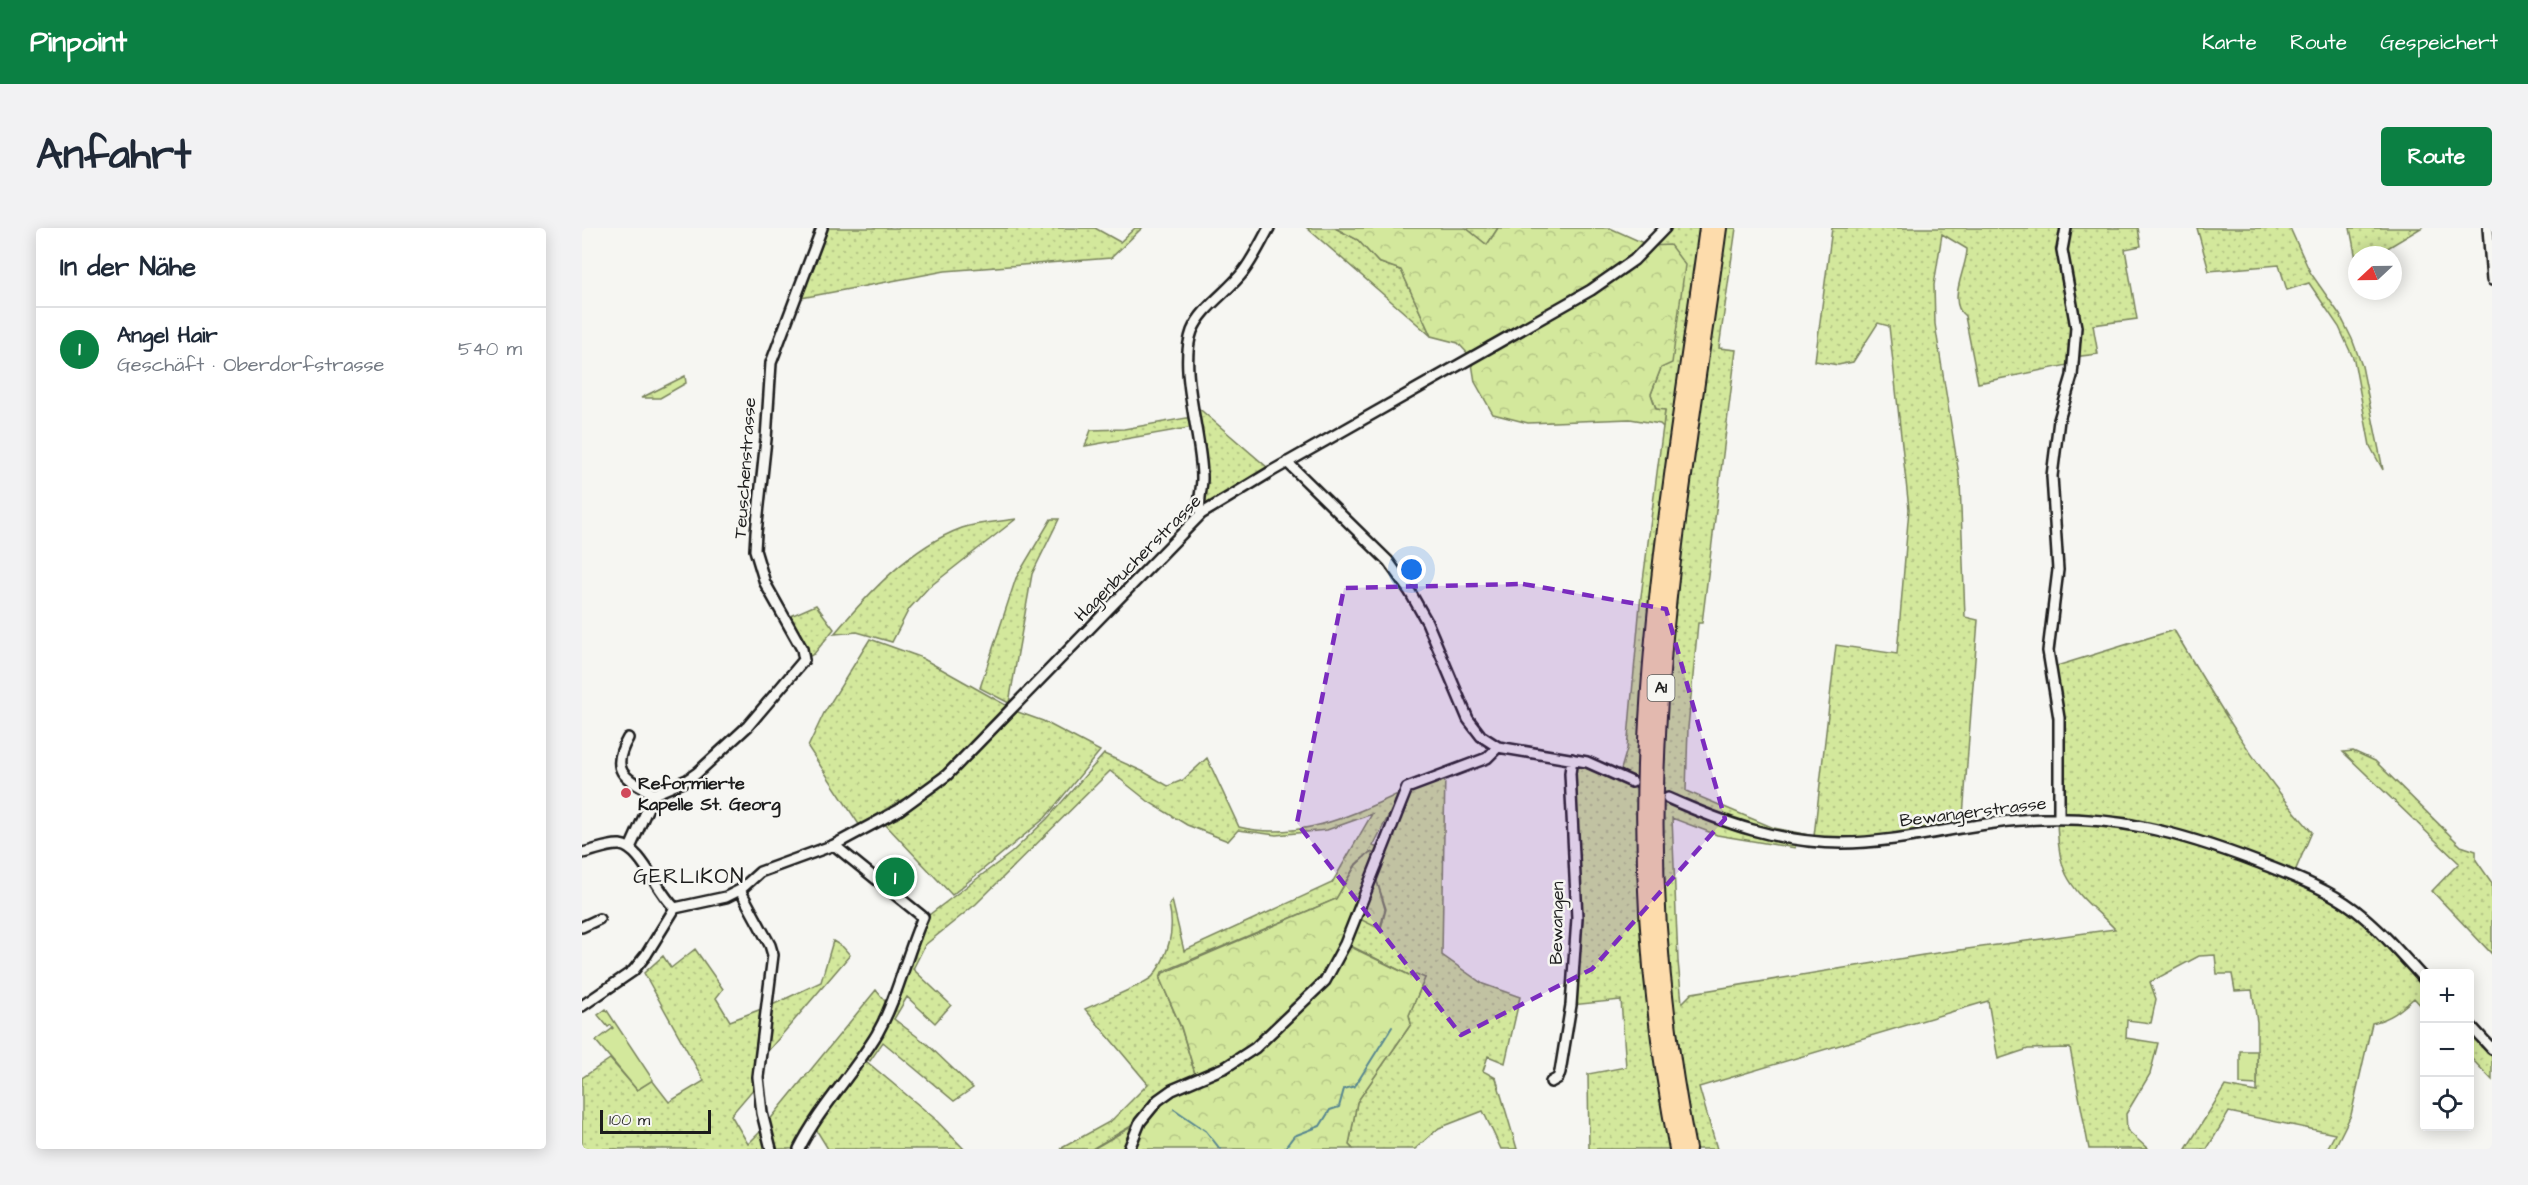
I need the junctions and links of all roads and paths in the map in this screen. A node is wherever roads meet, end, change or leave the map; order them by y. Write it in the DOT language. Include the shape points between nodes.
graph roads {
  1 [pos="822,228"];
  2 [pos="1269,228"];
  3 [pos="1665,228"];
  4 [pos="1707,228"];
  5 [pos="1719,228"];
  6 [pos="2066,228"];
  7 [pos="2488,228"];
  8 [pos="2492,280"];
  9 [pos="1287,462"];
  10 [pos="1201,514"];
  11 [pos="628,738"];
  12 [pos="1498,747"];
  13 [pos="1572,759"];
  14 [pos="1632,782"];
  15 [pos="654,794"];
  16 [pos="1668,798"];
  17 [pos="2059,819"];
  18 [pos="834,845"];
  19 [pos="630,848"];
  20 [pos="582,854"];
  21 [pos="740,890"];
  22 [pos="675,908"];
  23 [pos="599,919"];
  24 [pos="582,927"];
  25 [pos="2420,975"];
  26 [pos="582,1006"];
  27 [pos="2474,1031"];
  28 [pos="2492,1049"];
  29 [pos="1551,1082"];
  30 [pos="771,1149"];
  31 [pos="800,1149"];
  32 [pos="1129,1149"];
  33 [pos="1677,1149"];
  34 [pos="1688,1149"];
  1 -- 15 [label="street, Teuschenstrasse" via="771,363 755,550 765,583 802,649 804,660 748,726 703,768 687,780"];
  2 -- 10 [label="street" via="1244,270 1192,331 1189,373 1202,470 1198,506"];
  3 -- 9 [label="street, Hagenbucherstrasse" via="1647,248 1591,290"];
  4 -- 33 [label="highway, A1" via="1659,581 1645,771 1648,943"];
  5 -- 34 [label="highway, A1" via="1670,583 1656,773 1660,946 1674,1070"];
  6 -- 17 [label="street" via="2062,250 2076,327 2072,376 2059,420 2052,476 2058,570 2048,651 2059,718"];
  7 -- 8 [label="street"];
  9 -- 10 [label="street, Hagenbucherstrasse"];
  9 -- 12 [label="street" via="1388,561 1427,622 1468,719 1481,736"];
  10 -- 18 [label="street, Hagenbucherstrasse" via="947,775 899,810"];
  11 -- 15 [label="street" via="618,756 620,768 635,784"];
  12 -- 13 [label="street"];
  12 -- 32 [label="street" via="1487,758 1407,788 1345,944 1324,981 1255,1048 1226,1067 1158,1100 1140,1122"];
  13 -- 14 [label="street"];
  13 -- 29 [label="street, Bewangen" via="1576,918 1572,994 1560,1072"];
  15 -- 19 [label="street"];
  16 -- 17 [label="street, Bewangerstrasse" via="1758,833 1814,842 1881,840 2019,820"];
  17 -- 25 [label="street, Bewangerstrasse" via="2107,821 2165,831 2208,843 2292,876 2354,909"];
  18 -- 21 [label="street, Hagenbucherstrasse" via="760,872"];
  18 -- 31 [label="street" via="922,917 877,1033 810,1128"];
  19 -- 20 [label="street" via="619,845"];
  19 -- 22 [label="street"];
  21 -- 22 [label="street, Hagenbucherstrasse" via="713,901"];
  21 -- 30 [label="street" via="773,955 758,1077"];
  22 -- 26 [label="street" via="633,971"];
  23 -- 24 [label="street"];
  27 -- 28 [label="street"];
}
